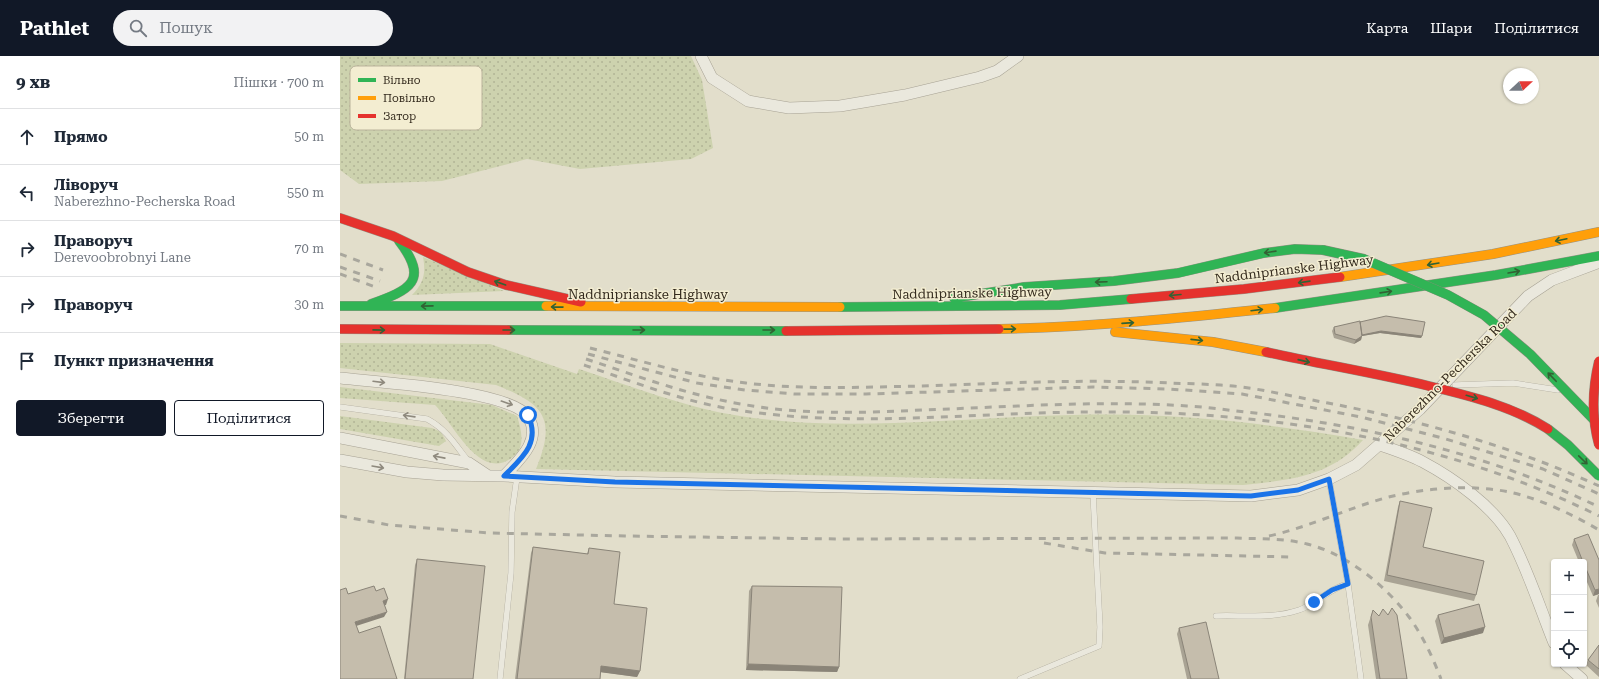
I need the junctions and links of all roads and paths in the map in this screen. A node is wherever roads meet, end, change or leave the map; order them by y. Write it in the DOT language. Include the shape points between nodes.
graph roads {
  1 [pos="701,56"];
  2 [pos="1018,56"];
  3 [pos="340,218"];
  4 [pos="1599,232"];
  5 [pos="394,236"];
  6 [pos="1599,256"];
  7 [pos="1599,263"];
  8 [pos="340,306"];
  9 [pos="363,306"];
  10 [pos="913,306"];
  11 [pos="607,307"];
  12 [pos="1061,328"];
  13 [pos="340,329"];
  14 [pos="1599,361"];
  15 [pos="340,378"];
  16 [pos="1443,386"];
  17 [pos="1580,396"];
  18 [pos="1586,399"];
  19 [pos="1599,404"];
  20 [pos="340,407"];
  21 [pos="1599,425"];
  22 [pos="340,438"];
  23 [pos="1380,445"];
  24 [pos="1599,445"];
  25 [pos="340,460"];
  26 [pos="469,463"];
  27 [pos="487,475"];
  28 [pos="504,476"];
  29 [pos="1599,476"];
  30 [pos="517,477"];
  31 [pos="1329,479"];
  32 [pos="1093,493"];
  33 [pos="1348,584"];
  34 [pos="1216,616"];
  35 [pos="1551,635"];
  36 [pos="1568,667"];
  37 [pos="1027,678"];
  38 [pos="500,679"];
  39 [pos="1020,679"];
  40 [pos="1361,679"];
  41 [pos="1582,679"];
  1 -- 2 [label="street" via="712,78 748,101 789,108 840,106 905,95 980,77 997,71"];
  3 -- 5 [label="main road"];
  4 -- 10 [label="main road, Naddniprianske Highway, one-way" via="1493,254 1244,290 1060,305"];
  5 -- 9 [label="main road" via="413,258 416,269 410,287 403,292"];
  11 -- 5 [label="main road, one-way" via="506,285 468,272"];
  12 -- 6 [label="main road, one-way" via="1302,305"];
  7 -- 16 [label="street, Naberezhno-Pecherska Road" via="1566,274 1539,288 1514,310"];
  8 -- 9 [label="main road, Naddniprianske Highway"];
  11 -- 9 [label="main road, Naddniprianske Highway, one-way"];
  10 -- 11 [label="main road, Naddniprianske Highway"];
  21 -- 10 [label="main road, one-way, bridge" via="1530,354 1484,315 1448,295 1364,259 1322,250 1295,249 1264,253 1178,273 974,293"];
  13 -- 12 [label="main road, one-way" via="894,331"];
  12 -- 29 [label="main road, one-way, bridge" via="1213,342 1394,378 1501,406 1547,428"];
  14 -- 24 [label="main road, bridge" via="1592,409"];
  15 -- 28 [label="street, one-way" via="451,390 492,398 512,405 528,415 532,424 532,435 528,449"];
  16 -- 17 [label="lane" via="1513,382"];
  16 -- 23 [label="street, Naberezhno-Pecherska Road"];
  18 -- 19 [label="lane"];
  26 -- 20 [label="lane, one-way" via="449,435 439,425 426,418"];
  26 -- 22 [label="street, one-way"];
  23 -- 31 [label="street, Naberezhno-Pecherska Road" via="1356,465"];
  23 -- 35 [label="street" via="1422,461 1439,471 1462,486 1498,519 1520,556"];
  25 -- 27 [label="street, Naberezhno-Pecherska Road, one-way" via="407,472"];
  26 -- 27 [label="street"];
  27 -- 28 [label="street, Naberezhno-Pecherska Road"];
  28 -- 30 [label="street, Naberezhno-Pecherska Road"];
  30 -- 32 [label="street, Naberezhno-Pecherska Road" via="615,482"];
  30 -- 38 [label="lane" via="512,512 511,573"];
  31 -- 32 [label="street, Naberezhno-Pecherska Road" via="1298,490 1251,496"];
  31 -- 33 [label="lane"];
  32 -- 37 [label="lane" via="1099,646"];
  33 -- 34 [label="lane" via="1332,590 1300,609 1284,614"];
  33 -- 40 [label="lane"];
  36 -- 41 [label="street"];
  37 -- 39 [label="lane"];
}
